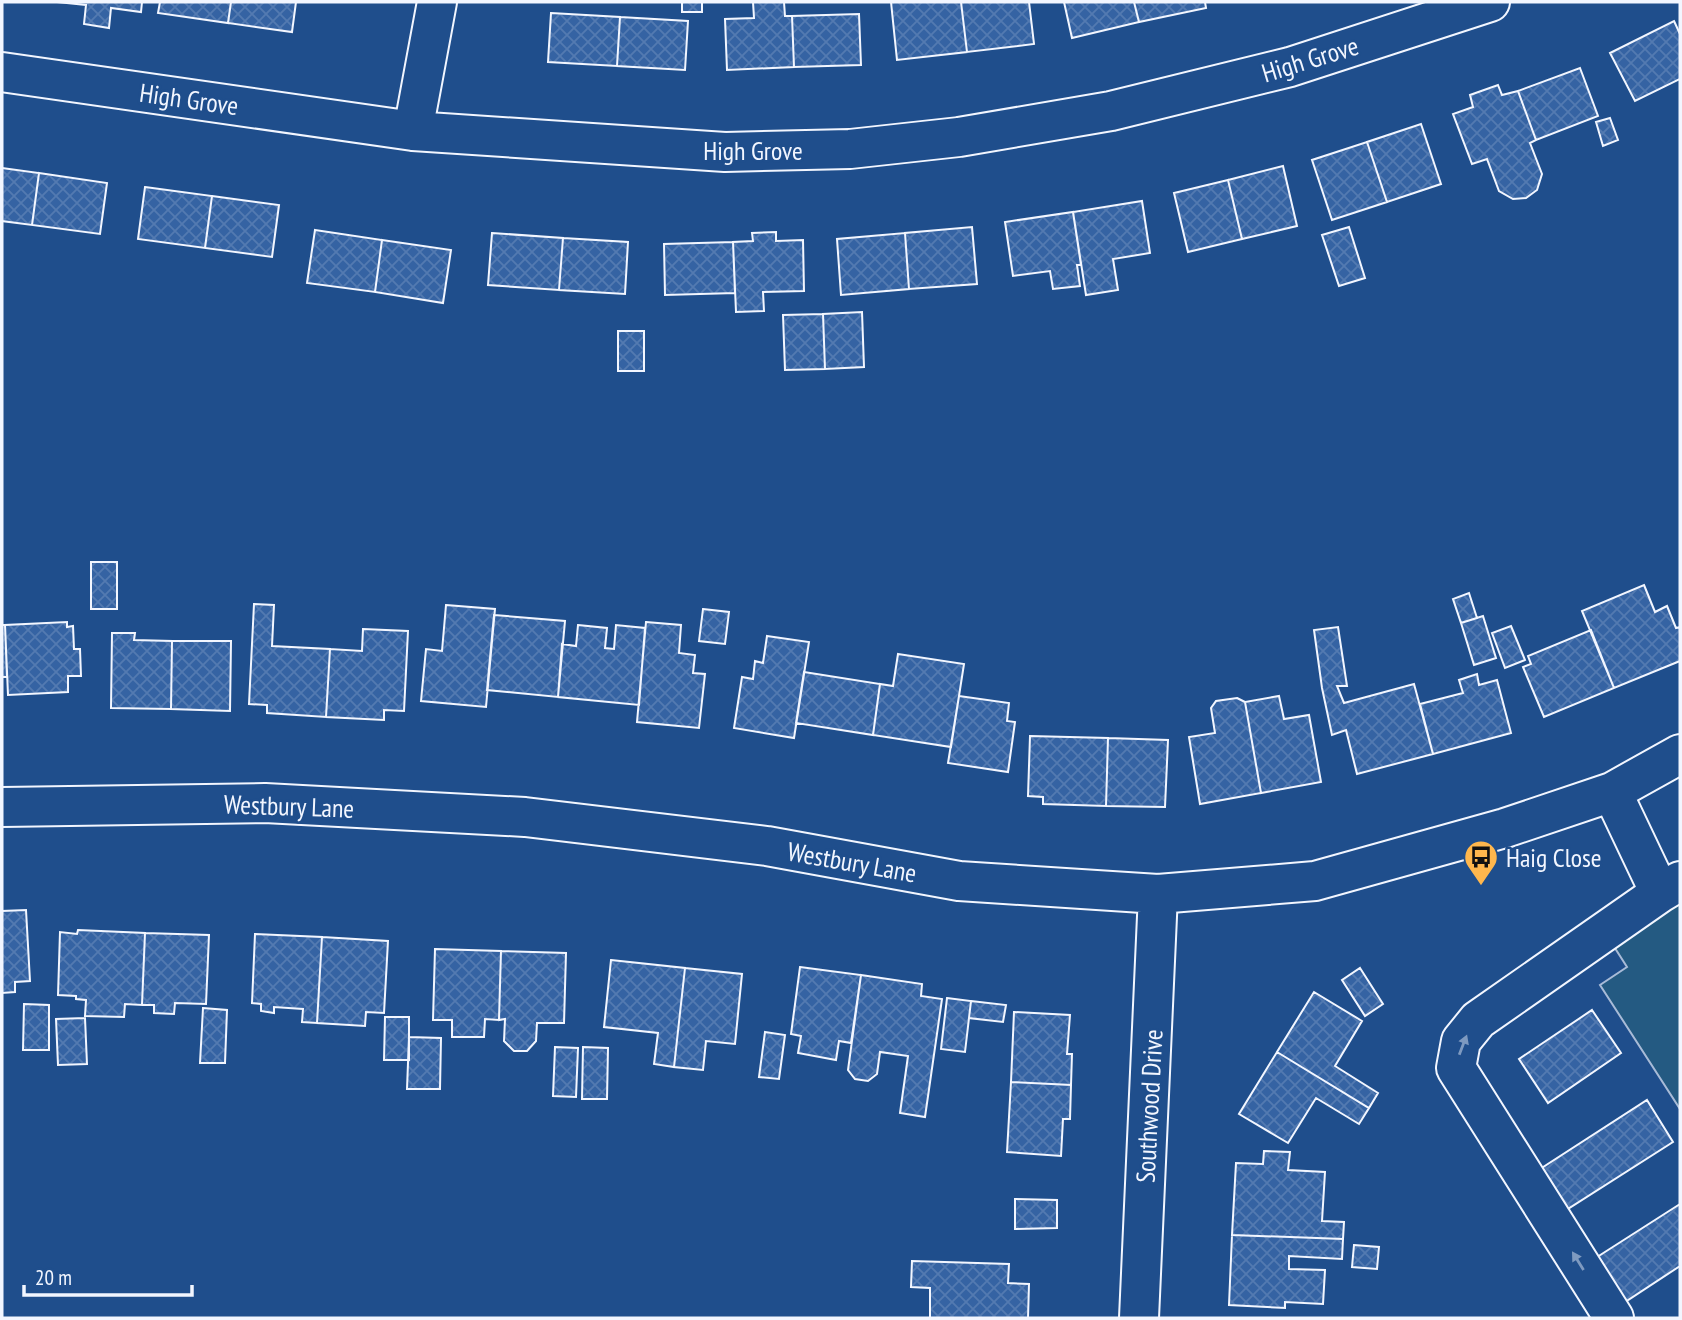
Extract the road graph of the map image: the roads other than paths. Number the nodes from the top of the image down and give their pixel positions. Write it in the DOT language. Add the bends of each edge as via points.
graph roads {
  1 [pos="437,2"];
  2 [pos="1490,2"];
  3 [pos="2,72"];
  4 [pos="413,131"];
  5 [pos="1680,754"];
  6 [pos="1612,792"];
  7 [pos="2,807"];
  8 [pos="1670,887"];
  9 [pos="1158,894"];
  10 [pos="1139,1318"];
  11 [pos="1615,1318"];
  1 -- 4 [label="street"];
  2 -- 4 [label="street, High Grove" via="1290,67 1111,111 959,137 850,149 725,152"];
  3 -- 4 [label="street, High Grove"];
  5 -- 6 [label="street, Westbury Lane"];
  6 -- 8 [label="street"];
  6 -- 9 [label="street, Westbury Lane" via="1505,828 1315,881"];
  7 -- 9 [label="street, Westbury Lane" via="265,803 525,817 766,846 959,881"];
  11 -- 8 [label="street, one-way" via="1456,1068 1461,1041 1478,1020"];
  9 -- 10 [label="street, Southwood Drive"];
}
